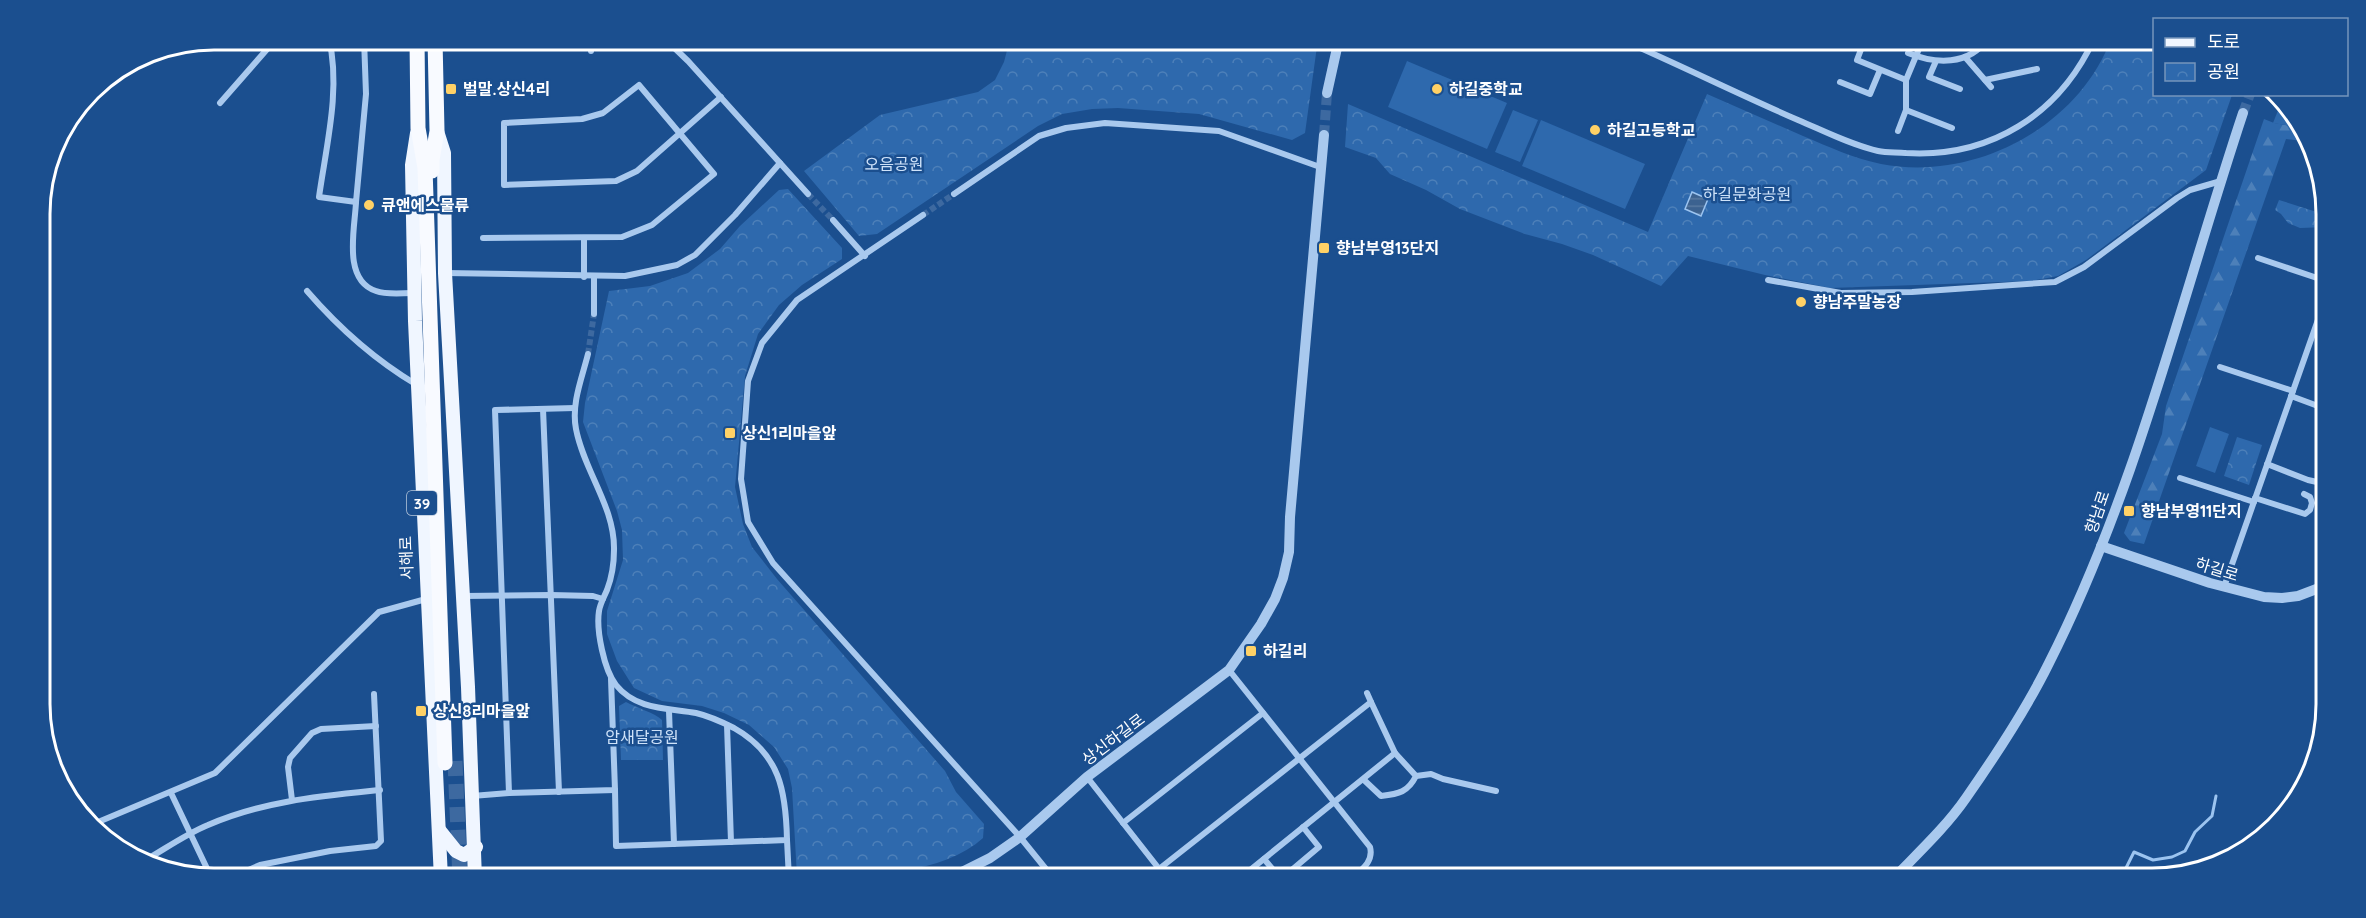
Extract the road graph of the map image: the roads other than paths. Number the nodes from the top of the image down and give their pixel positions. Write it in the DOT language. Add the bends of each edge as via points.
graph roads {
  1 [pos="267,49"];
  2 [pos="331,49"];
  3 [pos="364,49"];
  4 [pos="417,49"];
  5 [pos="435,49"];
  6 [pos="675,49"];
  7 [pos="1337,49"];
  8 [pos="1648,49"];
  9 [pos="1861,49"];
  10 [pos="1919,49"];
  11 [pos="1976,49"];
  12 [pos="2090,49"];
  13 [pos="1908,53"];
  14 [pos="1916,56"];
  15 [pos="1965,57"];
  16 [pos="1936,61"];
  17 [pos="2037,69"];
  18 [pos="1880,70"];
  19 [pos="1906,80"];
  20 [pos="1985,80"];
  21 [pos="1840,82"];
  22 [pos="1991,87"];
  23 [pos="1960,89"];
  24 [pos="1327,93"];
  25 [pos="721,97"];
  26 [pos="220,103"];
  27 [pos="1906,110"];
  28 [pos="2243,113"];
  29 [pos="418,128"];
  30 [pos="1952,128"];
  31 [pos="437,131"];
  32 [pos="1899,131"];
  33 [pos="680,133"];
  34 [pos="1324,135"];
  35 [pos="780,163"];
  36 [pos="1320,167"];
  37 [pos="2221,181"];
  38 [pos="808,194"];
  39 [pos="954,194"];
  40 [pos="356,202"];
  41 [pos="923,215"];
  42 [pos="833,220"];
  43 [pos="483,238"];
  44 [pos="584,238"];
  45 [pos="865,256"];
  46 [pos="2258,258"];
  47 [pos="445,273"];
  48 [pos="584,277"];
  49 [pos="594,277"];
  50 [pos="2316,278"];
  51 [pos="1768,280"];
  52 [pos="307,291"];
  53 [pos="414,293"];
  54 [pos="594,314"];
  55 [pos="2316,329"];
  56 [pos="588,354"];
  57 [pos="2220,367"];
  58 [pos="417,385"];
  59 [pos="2292,394"];
  60 [pos="2316,405"];
  61 [pos="575,408"];
  62 [pos="543,409"];
  63 [pos="2267,464"];
  64 [pos="2180,477"];
  65 [pos="2316,482"];
  66 [pos="2304,494"];
  67 [pos="2254,500"];
  68 [pos="2101,546"];
  69 [pos="2224,587"];
  70 [pos="2316,589"];
  71 [pos="502,595"];
  72 [pos="551,595"];
  73 [pos="462,596"];
  74 [pos="426,599"];
  75 [pos="603,599"];
  76 [pos="1229,670"];
  77 [pos="611,675"];
  78 [pos="1367,693"];
  79 [pos="374,694"];
  80 [pos="1371,702"];
  81 [pos="669,711"];
  82 [pos="1263,713"];
  83 [pos="727,725"];
  84 [pos="376,726"];
  85 [pos="1395,753"];
  86 [pos="1299,758"];
  87 [pos="1416,776"];
  88 [pos="1087,777"];
  89 [pos="1364,780"];
  90 [pos="380,790"];
  91 [pos="615,790"];
  92 [pos="1496,791"];
  93 [pos="560,792"];
  94 [pos="171,793"];
  95 [pos="509,793"];
  96 [pos="472,796"];
  97 [pos="292,800"];
  98 [pos="1334,802"];
  99 [pos="99,822"];
  100 [pos="1123,823"];
  101 [pos="1303,827"];
  102 [pos="440,831"];
  103 [pos="190,834"];
  104 [pos="1020,837"];
  105 [pos="787,840"];
  106 [pos="731,842"];
  107 [pos="674,844"];
  108 [pos="476,847"];
  109 [pos="152,856"];
  110 [pos="1264,859"];
  111 [pos="206,868"];
  112 [pos="253,868"];
  113 [pos="441,868"];
  114 [pos="475,868"];
  115 [pos="788,868"];
  116 [pos="970,868"];
  117 [pos="1045,868"];
  118 [pos="1158,868"];
  119 [pos="1160,868"];
  120 [pos="1253,868"];
  121 [pos="1272,868"];
  122 [pos="1293,868"];
  123 [pos="1363,868"];
  124 [pos="1903,868"];
  1 -- 26 [label="street"];
  2 -- 40 [label="street" via="331,108 319,197"];
  3 -- 40 [label="street" via="366,94"];
  4 -- 29 [label="highway, 서해로 / 39"];
  5 -- 31 [label="highway, 서해로 / 39"];
  6 -- 25 [label="street"];
  7 -- 24 [label="street"];
  8 -- 12 [label="street" via="1838,137 1878,151 1930,154 1966,149 2029,121 2068,84"];
  9 -- 18 [label="street" via="1857,60"];
  10 -- 14 [label="street"];
  11 -- 15 [label="street"];
  13 -- 14 [label="street"];
  14 -- 16 [label="street"];
  14 -- 19 [label="street"];
  15 -- 16 [label="street"];
  15 -- 20 [label="street"];
  16 -- 23 [label="street" via="1929,76"];
  17 -- 20 [label="street"];
  18 -- 19 [label="street"];
  18 -- 21 [label="street" via="1868,97"];
  19 -- 27 [label="street"];
  20 -- 22 [label="street"];
  25 -- 33 [label="street"];
  25 -- 35 [label="street"];
  27 -- 30 [label="street"];
  27 -- 32 [label="street"];
  28 -- 37 [label="street, 향남로"];
  29 -- 31 [label="highway, 서해로 / 39" via="425,168 450,762 432,160"];
  29 -- 53 [label="main road, 서해로 / 39" via="412,165"];
  31 -- 47 [label="main road, 서해로 / 39" via="444,153"];
  33 -- 33 [label="street" via="637,171 616,181 504,185 504,123 582,119 603,113 639,85"];
  33 -- 44 [label="street" via="714,174 652,225 622,237"];
  34 -- 36 [label="street, 상신하길로"];
  35 -- 38 [label="street"];
  35 -- 49 [label="street" via="694,255 677,265 626,276"];
  36 -- 39 [label="street" via="1219,131 1105,123 1039,136"];
  36 -- 76 [label="street, 상신하길로" via="1288,552 1275,599"];
  37 -- 51 [label="street" via="2190,190 2084,267 2055,282 1841,293"];
  37 -- 68 [label="street, 향남로" via="2151,405"];
  40 -- 53 [label="street" via="356,275 373,291"];
  41 -- 45 [label="street"];
  42 -- 45 [label="street"];
  43 -- 44 [label="street"];
  44 -- 48 [label="street"];
  45 -- 104 [label="street" via="796,300 762,343 748,381 741,479 748,522 773,563"];
  46 -- 50 [label="street"];
  47 -- 48 [label="street"];
  47 -- 73 [label="main road, 서해로 / 39"];
  48 -- 49 [label="street"];
  49 -- 54 [label="street"];
  52 -- 58 [label="street" via="385,366"];
  53 -- 58 [label="main road, 서해로 / 39"];
  55 -- 59 [label="street"];
  56 -- 61 [label="street"];
  57 -- 59 [label="street"];
  58 -- 74 [label="main road, 서해로 / 39"];
  59 -- 60 [label="street"];
  59 -- 63 [label="street"];
  61 -- 62 [label="street"];
  61 -- 75 [label="street" via="576,429 614,539 613,570"];
  62 -- 71 [label="street" via="495,410"];
  62 -- 72 [label="street"];
  63 -- 65 [label="street"];
  63 -- 67 [label="street"];
  64 -- 67 [label="street"];
  66 -- 67 [label="street" via="2312,503 2305,514"];
  67 -- 69 [label="street"];
  68 -- 69 [label="street, 하길로"];
  68 -- 124 [label="street, 향남로" via="2049,663 2020,714 1965,800"];
  69 -- 70 [label="street, 하길로" via="2282,598"];
  71 -- 72 [label="street"];
  71 -- 73 [label="street"];
  71 -- 95 [label="street"];
  72 -- 75 [label="street"];
  72 -- 93 [label="street"];
  73 -- 96 [label="main road, 서해로 / 39"];
  74 -- 94 [label="street" via="379,612 215,773"];
  74 -- 102 [label="main road, 서해로 / 39"];
  75 -- 77 [label="street" via="598,624"];
  76 -- 82 [label="street"];
  76 -- 88 [label="street, 상신하길로"];
  77 -- 81 [label="street" via="616,685 640,702"];
  77 -- 91 [label="street"];
  78 -- 80 [label="street"];
  79 -- 84 [label="street"];
  80 -- 85 [label="street"];
  80 -- 86 [label="street"];
  81 -- 83 [label="street" via="697,714"];
  81 -- 107 [label="street"];
  82 -- 86 [label="street"];
  82 -- 100 [label="street"];
  83 -- 105 [label="street" via="754,741 774,766 784,796"];
  83 -- 106 [label="street"];
  84 -- 90 [label="street"];
  84 -- 97 [label="street" via="312,733 290,758"];
  85 -- 87 [label="street"];
  85 -- 89 [label="street"];
  86 -- 98 [label="street"];
  86 -- 119 [label="street"];
  87 -- 89 [label="street" via="1410,787 1399,794 1382,796"];
  87 -- 92 [label="street" via="1431,774"];
  88 -- 100 [label="street"];
  88 -- 104 [label="street, 상신하길로"];
  89 -- 98 [label="street"];
  90 -- 97 [label="street"];
  90 -- 112 [label="street" via="381,841 376,846 330,851"];
  91 -- 93 [label="street"];
  91 -- 107 [label="street" via="616,846"];
  93 -- 95 [label="street"];
  94 -- 99 [label="street"];
  94 -- 103 [label="street"];
  95 -- 96 [label="street"];
  96 -- 108 [label="main road, 서해로 / 39"];
  97 -- 103 [label="street" via="246,811"];
  98 -- 101 [label="street"];
  98 -- 123 [label="street" via="1370,847"];
  100 -- 118 [label="street"];
  101 -- 110 [label="street"];
  101 -- 122 [label="street" via="1319,847"];
  102 -- 108 [label="main road" via="464,855"];
  102 -- 113 [label="main road, 서해로 / 39"];
  103 -- 109 [label="street"];
  103 -- 111 [label="street"];
  104 -- 116 [label="street, 상신하길로"];
  104 -- 117 [label="street"];
  105 -- 106 [label="street"];
  105 -- 115 [label="street"];
  106 -- 107 [label="street"];
  108 -- 114 [label="main road, 서해로 / 39"];
  110 -- 120 [label="street"];
  110 -- 121 [label="street"];
}
